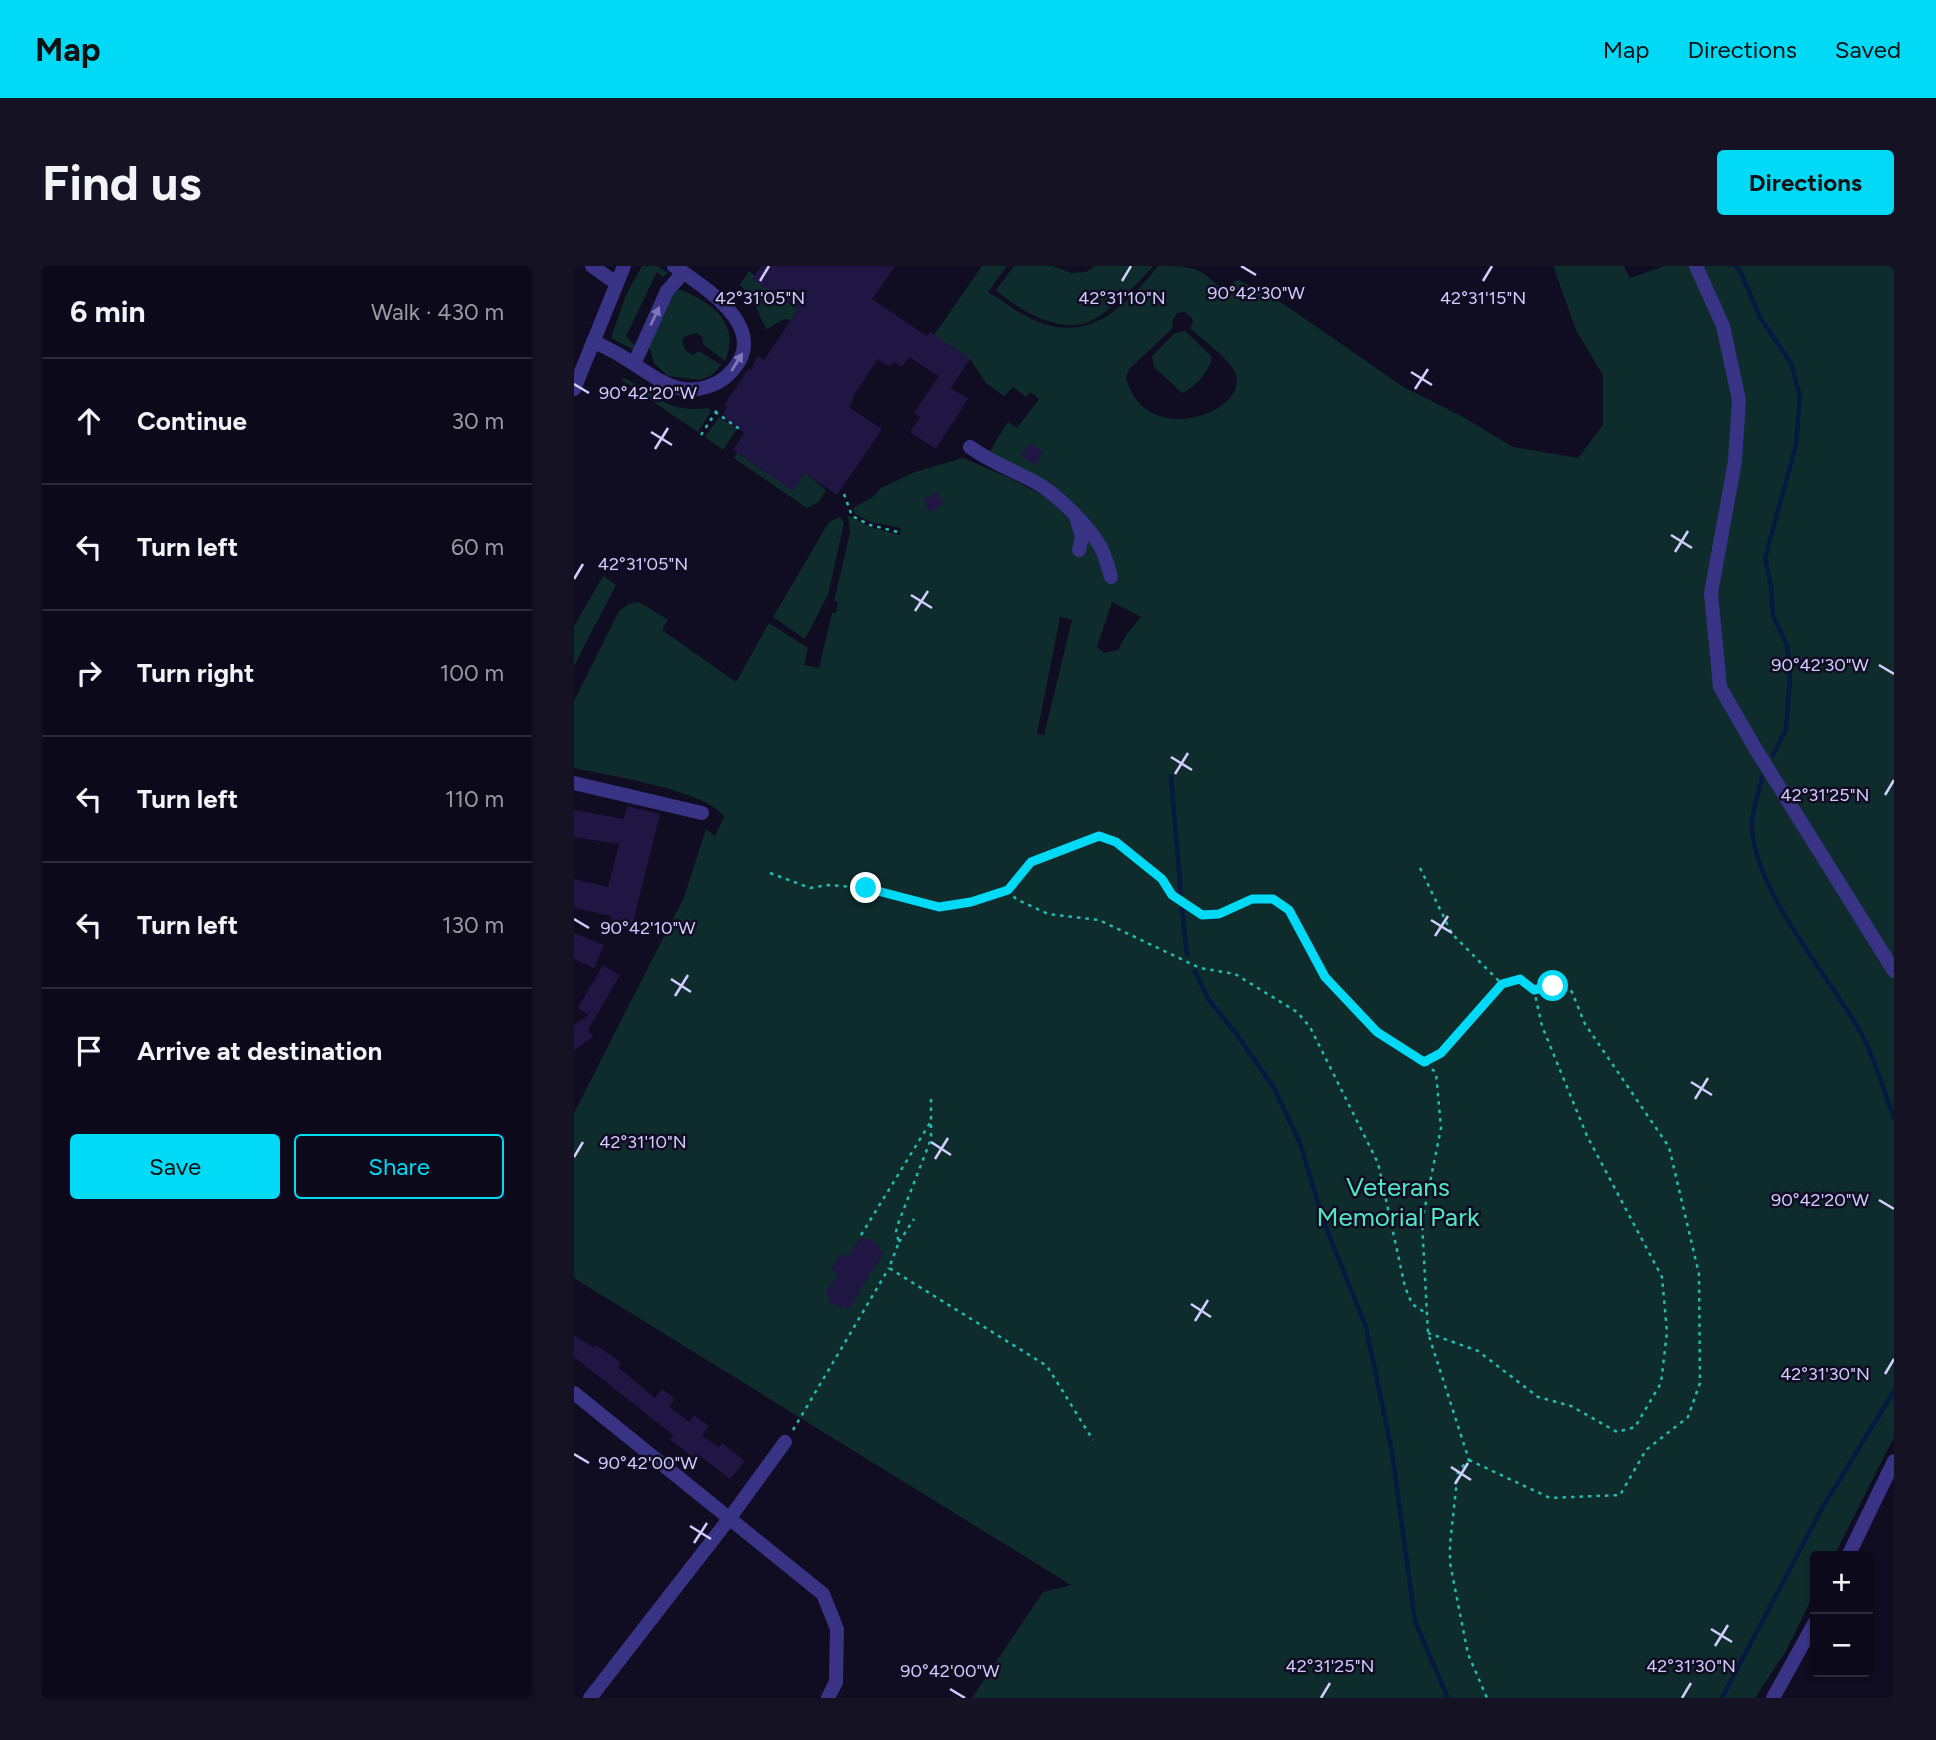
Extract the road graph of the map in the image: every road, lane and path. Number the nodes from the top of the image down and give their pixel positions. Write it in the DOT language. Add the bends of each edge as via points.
graph roads {
  1 [pos="592,266"];
  2 [pos="625,266"];
  3 [pos="1696,266"];
  4 [pos="677,268"];
  5 [pos="616,283"];
  6 [pos="593,341"];
  7 [pos="634,364"];
  8 [pos="574,389"];
  9 [pos="719,407"];
  10 [pos="715,412"];
  11 [pos="741,430"];
  12 [pos="702,435"];
  13 [pos="970,447"];
  14 [pos="844,494"];
  15 [pos="1076,518"];
  16 [pos="898,532"];
  17 [pos="1079,550"];
  18 [pos="1111,577"];
  19 [pos="574,783"];
  20 [pos="702,813"];
  21 [pos="1420,868"];
  22 [pos="770,873"];
  23 [pos="1008,890"];
  24 [pos="1894,971"];
  25 [pos="1502,984"];
  26 [pos="1534,990"];
  27 [pos="1424,1062"];
  28 [pos="931,1099"];
  29 [pos="932,1120"];
  30 [pos="914,1219"];
  31 [pos="861,1235"];
  32 [pos="899,1242"];
  33 [pos="889,1268"];
  34 [pos="1427,1314"];
  35 [pos="1428,1333"];
  36 [pos="574,1393"];
  37 [pos="1093,1440"];
  38 [pos="785,1442"];
  39 [pos="1469,1460"];
  40 [pos="1894,1461"];
  41 [pos="729,1519"];
  42 [pos="1849,1551"];
  43 [pos="1810,1631"];
  44 [pos="590,1698"];
  45 [pos="828,1698"];
  46 [pos="1487,1698"];
  47 [pos="1773,1698"];
  1 -- 5 [label="street"];
  2 -- 5 [label="street"];
  3 -- 24 [label="street" via="1723,326 1739,400 1735,461 1711,593 1720,687"];
  7 -- 4 [label="street, one-way"];
  7 -- 4 [label="street, one-way" via="681,389 700,388 720,382 743,356 737,318"];
  5 -- 6 [label="street"];
  6 -- 7 [label="street"];
  6 -- 8 [label="street"];
  9 -- 10 [label="path"];
  10 -- 11 [label="path"];
  10 -- 12 [label="path"];
  13 -- 15 [label="street" via="991,463 1034,481 1060,499"];
  14 -- 16 [label="path" via="852,516"];
  15 -- 17 [label="street" via="1082,537"];
  15 -- 18 [label="street" via="1101,548"];
  19 -- 20 [label="street"];
  21 -- 25 [label="path" via="1452,934"];
  22 -- 23 [label="path" via="810,888 866,888 939,907"];
  23 -- 27 [label="path" via="1031,862 1099,836 1116,842 1162,879 1172,895 1202,915 1219,914 1252,899 1273,899 1289,910 1325,977 1377,1032"];
  23 -- 34 [label="path" via="1016,899 1048,914 1099,920 1200,968 1235,974 1297,1012 1310,1027 1378,1163 1405,1287 1412,1304"];
  25 -- 26 [label="path" via="1520,979"];
  25 -- 27 [label="path" via="1441,1053"];
  26 -- 35 [label="path" via="1542,1026 1587,1136 1662,1277 1667,1332 1661,1384 1635,1427 1617,1432 1572,1406 1538,1397 1478,1351"];
  26 -- 39 [label="path" via="1553,986 1571,990 1585,1024 1670,1147 1699,1274 1700,1383 1688,1417 1646,1450 1620,1494 1550,1498"];
  27 -- 34 [label="path" via="1436,1073 1441,1128 1422,1222"];
  28 -- 29 [label="path"];
  29 -- 31 [label="path"];
  29 -- 32 [label="path" via="932,1139 897,1228"];
  30 -- 32 [label="path"];
  32 -- 33 [label="path"];
  33 -- 37 [label="path" via="1047,1366"];
  33 -- 38 [label="path"];
  34 -- 35 [label="path"];
  35 -- 39 [label="path"];
  36 -- 41 [label="street"];
  38 -- 41 [label="street"];
  39 -- 46 [label="path" via="1458,1471 1450,1563 1468,1654"];
  40 -- 42 [label="street"];
  41 -- 44 [label="street"];
  41 -- 45 [label="street" via="823,1594 837,1629 836,1682"];
  43 -- 47 [label="street"];
}
